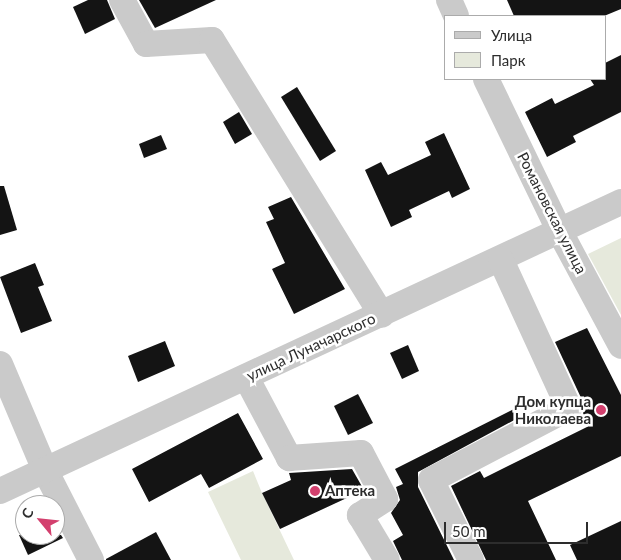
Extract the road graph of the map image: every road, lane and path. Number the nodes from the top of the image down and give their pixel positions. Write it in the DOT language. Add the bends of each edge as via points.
graph roads {
  1 [pos="122,0"];
  2 [pos="449,0"];
  3 [pos="456,15"];
  4 [pos="486,80"];
  5 [pos="621,202"];
  6 [pos="560,232"];
  7 [pos="501,260"];
  8 [pos="382,314"];
  9 [pos="621,346"];
  10 [pos="0,364"];
  11 [pos="246,377"];
  12 [pos="45,470"];
  13 [pos="0,492"];
  14 [pos="91,560"];
  15 [pos="387,560"];
  16 [pos="471,560"];
  1 -- 8 [label="street" via="146,44 212,40"];
  2 -- 3 [label="street"];
  4 -- 6 [label="street, Романовская улица"];
  5 -- 6 [label="street, улица Луначарского"];
  6 -- 7 [label="street, улица Луначарского"];
  6 -- 9 [label="street, Романовская улица"];
  7 -- 8 [label="street, улица Луначарского"];
  7 -- 16 [label="street" via="569,408 431,480"];
  8 -- 11 [label="street, улица Луначарского"];
  10 -- 12 [label="street"];
  11 -- 12 [label="street, улица Луначарского"];
  11 -- 15 [label="street" via="289,458 361,454 385,499 360,515"];
  12 -- 13 [label="street, улица Луначарского"];
  12 -- 14 [label="street"];
}
